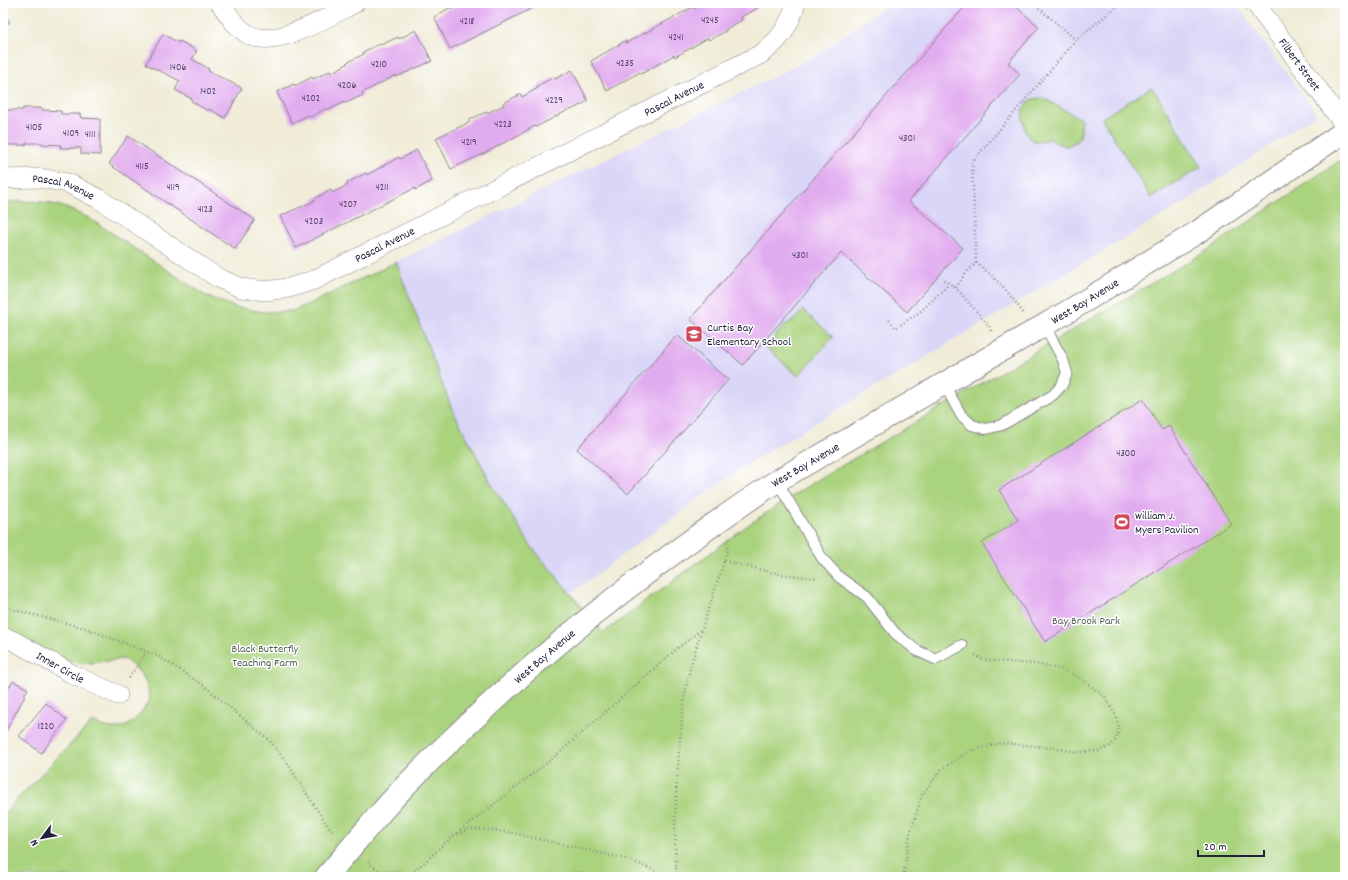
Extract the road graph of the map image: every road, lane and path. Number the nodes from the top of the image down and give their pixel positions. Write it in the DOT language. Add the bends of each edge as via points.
graph roads {
  1 [pos="220,3"];
  2 [pos="355,3"];
  3 [pos="796,3"];
  4 [pos="1033,3"];
  5 [pos="1121,3"];
  6 [pos="1255,3"];
  7 [pos="1076,40"];
  8 [pos="1345,126"];
  9 [pos="1345,131"];
  10 [pos="3,179"];
  11 [pos="976,263"];
  12 [pos="944,280"];
  13 [pos="949,284"];
  14 [pos="956,288"];
  15 [pos="889,320"];
  16 [pos="1040,328"];
  17 [pos="1002,351"];
  18 [pos="944,384"];
  19 [pos="777,482"];
  20 [pos="717,522"];
  21 [pos="724,561"];
  22 [pos="833,570"];
  23 [pos="3,607"];
  24 [pos="702,628"];
  25 [pos="3,637"];
  26 [pos="962,645"];
  27 [pos="146,652"];
  28 [pos="118,696"];
  29 [pos="453,836"];
  30 [pos="351,848"];
  31 [pos="326,877"];
  32 [pos="662,877"];
  33 [pos="678,877"];
  34 [pos="902,877"];
  1 -- 2 [label="street" via="236,26 247,35 260,39 291,34"];
  3 -- 10 [label="street, Pascal Avenue" via="786,29 774,45 761,54 314,280 289,288 265,291 241,288 218,278 99,199 68,183 40,178"];
  4 -- 7 [label="path"];
  5 -- 7 [label="path"];
  6 -- 8 [label="street, Filbert Street"];
  7 -- 11 [label="path" via="972,162"];
  9 -- 16 [label="street, West Bay Avenue" via="1196,233"];
  11 -- 14 [label="path"];
  11 -- 16 [label="path" via="998,281 1020,309"];
  12 -- 13 [label="path"];
  13 -- 14 [label="path"];
  13 -- 15 [label="path" via="921,311 896,328"];
  14 -- 17 [label="path" via="989,326"];
  16 -- 17 [label="street, West Bay Avenue"];
  16 -- 18 [label="lane" via="1064,360 1067,373 1062,385 1053,395 1002,425 986,429 972,425 962,415"];
  17 -- 18 [label="street, West Bay Avenue"];
  18 -- 19 [label="street, West Bay Avenue"];
  19 -- 20 [label="street, West Bay Avenue"];
  19 -- 22 [label="lane" via="822,558"];
  20 -- 21 [label="path" via="728,548"];
  20 -- 30 [label="street, West Bay Avenue" via="651,569 560,642 487,706 409,782"];
  21 -- 22 [label="path" via="780,574 814,578"];
  21 -- 24 [label="path"];
  22 -- 26 [label="lane" via="867,597 895,633 916,650 935,659"];
  23 -- 27 [label="path" via="85,628"];
  24 -- 29 [label="path" via="674,650 558,755"];
  24 -- 33 [label="path" via="687,683 681,730 676,823"];
  25 -- 28 [label="street, Inner Circle"];
  26 -- 34 [label="path" via="983,660 1035,664 1064,670 1083,680 1105,697 1116,716 1119,728 1116,740 1109,747 1098,751 1078,752 1001,743 970,751 942,769 922,795 910,834"];
  27 -- 28 [label="path"];
  27 -- 30 [label="path" via="158,656 203,685 268,739 327,825"];
  29 -- 30 [label="path" via="410,873 394,876 382,874"];
  29 -- 32 [label="path" via="469,829 513,833 630,860"];
  30 -- 31 [label="street, West Bay Avenue"];
}
